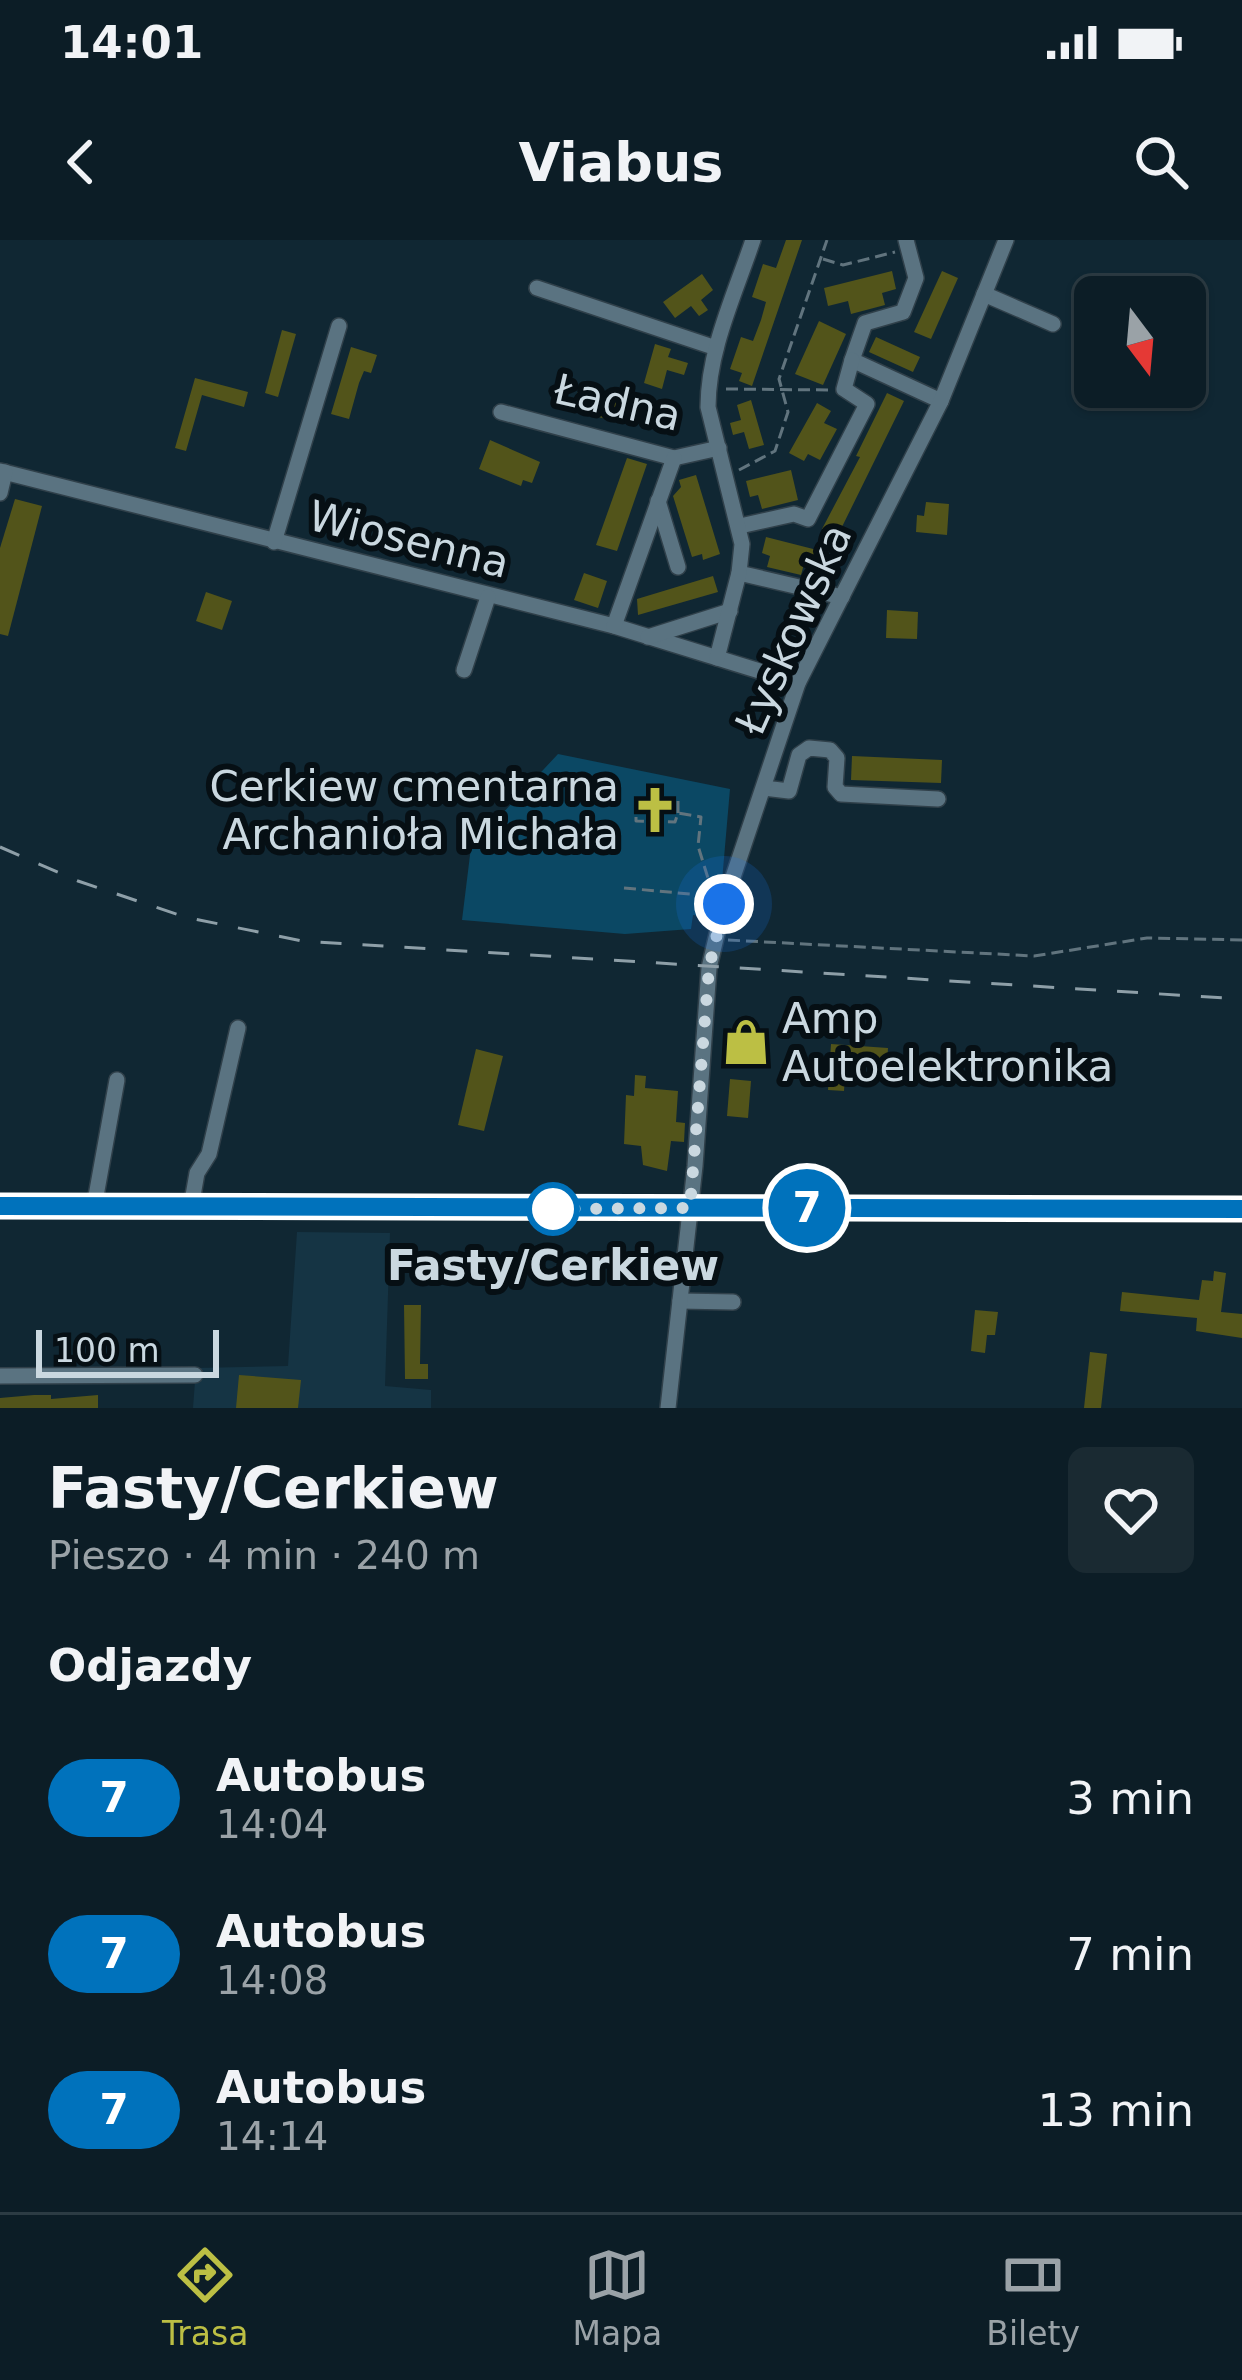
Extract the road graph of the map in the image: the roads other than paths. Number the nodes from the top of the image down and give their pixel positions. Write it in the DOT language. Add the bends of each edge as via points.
graph roads {
  1 [pos="753,240"];
  2 [pos="1006,240"];
  3 [pos="907,244"];
  4 [pos="537,288"];
  5 [pos="984,294"];
  6 [pos="1053,324"];
  7 [pos="339,326"];
  8 [pos="716,347"];
  9 [pos="852,359"];
  10 [pos="941,400"];
  11 [pos="501,412"];
  12 [pos="718,448"];
  13 [pos="674,458"];
  14 [pos="3,471"];
  15 [pos="0,493"];
  16 [pos="658,500"];
  17 [pos="740,526"];
  18 [pos="274,542"];
  19 [pos="678,567"];
  20 [pos="739,573"];
  21 [pos="488,597"];
  22 [pos="842,597"];
  23 [pos="730,611"];
  24 [pos="614,626"];
  25 [pos="649,637"];
  26 [pos="717,658"];
  27 [pos="464,670"];
  28 [pos="798,683"];
  29 [pos="764,788"];
  30 [pos="938,799"];
  31 [pos="238,1028"];
  32 [pos="117,1080"];
  33 [pos="0,1206"];
  34 [pos="94,1207"];
  35 [pos="191,1207"];
  36 [pos="690,1208"];
  37 [pos="1242,1209"];
  38 [pos="680,1300"];
  39 [pos="733,1302"];
  40 [pos="0,1376"];
  41 [pos="195,1376"];
  42 [pos="668,1408"];
  1 -- 8 [label="street"];
  2 -- 5 [label="street, Łyskowska"];
  3 -- 9 [label="street" via="916,278 903,312 865,323"];
  4 -- 8 [label="street"];
  5 -- 6 [label="street"];
  5 -- 10 [label="street, Łyskowska"];
  7 -- 18 [label="street"];
  8 -- 12 [label="street" via="708,388"];
  9 -- 10 [label="street"];
  9 -- 17 [label="street" via="844,389 867,404 808,519 794,514"];
  10 -- 22 [label="street, Łyskowska"];
  11 -- 13 [label="street, Ładna"];
  12 -- 13 [label="street, Ładna"];
  12 -- 17 [label="street"];
  13 -- 16 [label="street"];
  14 -- 15 [label="street"];
  14 -- 18 [label="street, Wiosenna"];
  16 -- 19 [label="street"];
  16 -- 24 [label="street"];
  17 -- 20 [label="street"];
  18 -- 21 [label="street, Wiosenna"];
  20 -- 22 [label="street"];
  20 -- 23 [label="street"];
  21 -- 24 [label="street, Wiosenna"];
  21 -- 27 [label="street"];
  22 -- 28 [label="street, Łyskowska"];
  23 -- 25 [label="street"];
  23 -- 26 [label="street"];
  24 -- 25 [label="street, Wiosenna"];
  25 -- 26 [label="street, Wiosenna"];
  26 -- 28 [label="street, Wiosenna"];
  28 -- 29 [label="street, Łyskowska"];
  29 -- 30 [label="street" via="789,791 808,748 837,758 841,794"];
  29 -- 36 [label="street, Łyskowska" via="709,968"];
  31 -- 35 [label="street"];
  32 -- 34 [label="street"];
  33 -- 34 [label="main road"];
  34 -- 35 [label="main road"];
  35 -- 36 [label="main road"];
  36 -- 37 [label="main road"];
  36 -- 38 [label="street, Łyskowska"];
  38 -- 39 [label="street"];
  38 -- 42 [label="street, Łyskowska"];
  40 -- 41 [label="street"];
}
